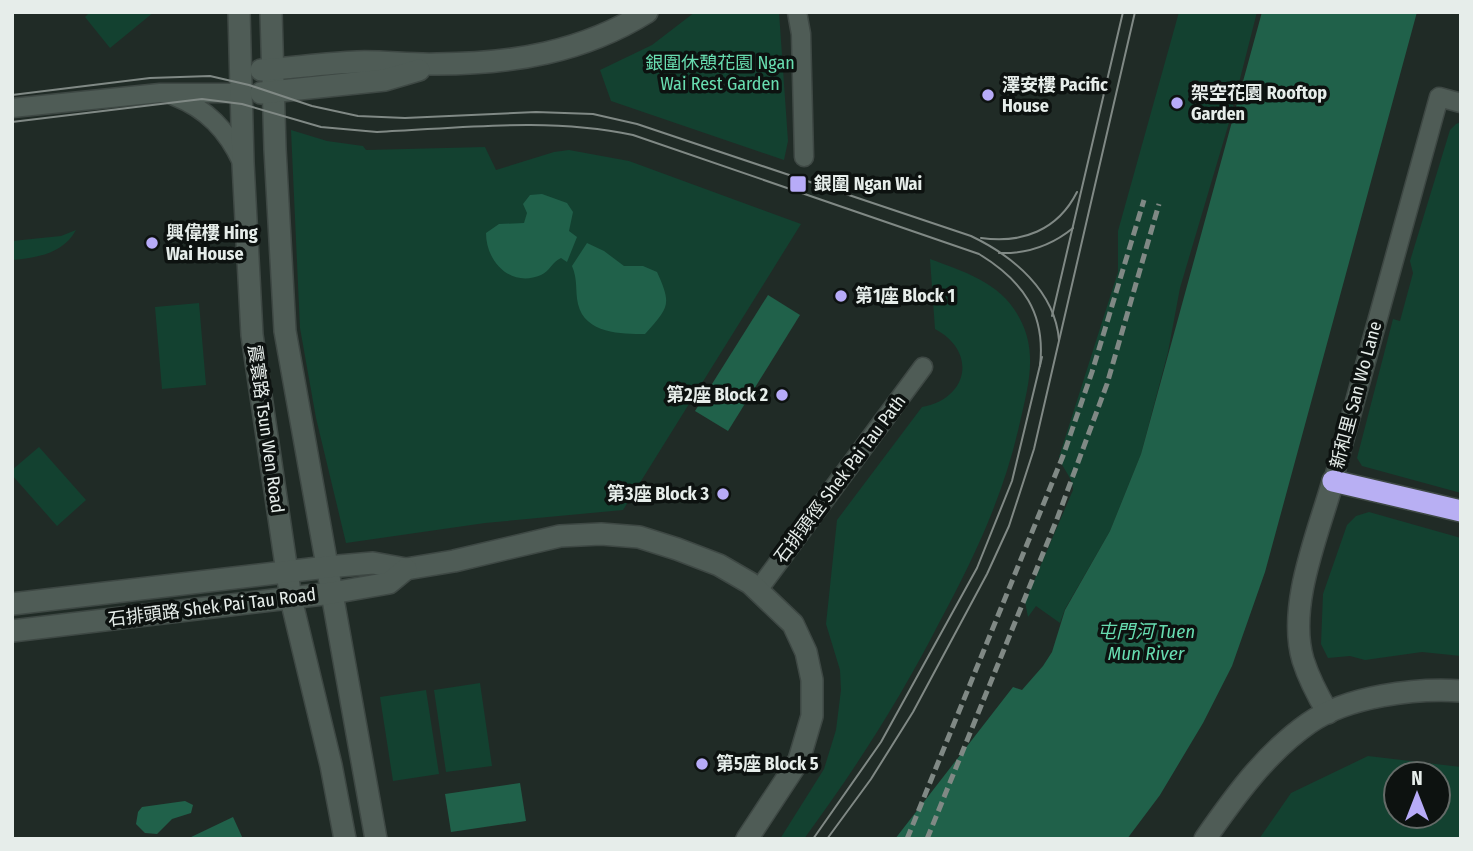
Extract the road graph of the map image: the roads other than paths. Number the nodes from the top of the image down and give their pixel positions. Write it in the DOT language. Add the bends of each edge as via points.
graph roads {
  1 [pos="239,12"];
  2 [pos="271,12"];
  3 [pos="647,12"];
  4 [pos="797,12"];
  5 [pos="438,64"];
  6 [pos="273,69"];
  7 [pos="241,71"];
  8 [pos="160,93"];
  9 [pos="242,93"];
  10 [pos="274,94"];
  11 [pos="1461,103"];
  12 [pos="12,108"];
  13 [pos="804,157"];
  14 [pos="243,163"];
  15 [pos="923,367"];
  16 [pos="1333,481"];
  17 [pos="1461,511"];
  18 [pos="327,567"];
  19 [pos="406,569"];
  20 [pos="287,572"];
  21 [pos="758,590"];
  22 [pos="332,593"];
  23 [pos="291,599"];
  24 [pos="12,604"];
  25 [pos="12,631"];
  26 [pos="1461,691"];
  27 [pos="1328,713"];
  28 [pos="345,839"];
  29 [pos="376,839"];
  30 [pos="747,839"];
  31 [pos="1205,839"];
  1 -- 7 [label="main road, 震寰路 Tsun Wen Road"];
  2 -- 6 [label="main road, 震寰路 Tsun Wen Road"];
  3 -- 5 [label="main road" via="603,36 548,54"];
  4 -- 13 [label="street"];
  5 -- 6 [label="main road" via="358,62"];
  5 -- 10 [label="main road" via="385,80"];
  6 -- 7 [label="main road"];
  6 -- 10 [label="main road, 震寰路 Tsun Wen Road"];
  7 -- 9 [label="main road, 震寰路 Tsun Wen Road"];
  8 -- 9 [label="street"];
  8 -- 12 [label="street"];
  8 -- 14 [label="street" via="184,100 216,122"];
  9 -- 10 [label="main road"];
  9 -- 14 [label="main road, 震寰路 Tsun Wen Road"];
  10 -- 18 [label="main road, 震寰路 Tsun Wen Road" via="285,331"];
  11 -- 16 [label="street, 新和里 San Wo Lane" via="1439,97"];
  14 -- 20 [label="main road, 震寰路 Tsun Wen Road" via="253,335"];
  15 -- 21 [label="street, 石排頭徑 Shek Pai Tau Path"];
  16 -- 17 [label="highway"];
  16 -- 27 [label="main road, 新和里 San Wo Lane" via="1299,612 1302,658"];
  18 -- 19 [label="main road, 石排頭路 Shek Pai Tau Road" via="373,563"];
  18 -- 20 [label="main road, 石排頭路 Shek Pai Tau Road"];
  18 -- 22 [label="main road, 震寰路 Tsun Wen Road"];
  19 -- 21 [label="main road, 石排頭路 Shek Pai Tau Road" via="560,536 601,534 639,537 677,549 719,565"];
  19 -- 22 [label="main road, 石排頭路 Shek Pai Tau Road" via="389,583"];
  20 -- 23 [label="main road, 震寰路 Tsun Wen Road"];
  20 -- 24 [label="main road, 石排頭路 Shek Pai Tau Road"];
  21 -- 30 [label="main road, 石排頭路 Shek Pai Tau Road" via="793,624 806,652 812,716 799,760"];
  22 -- 23 [label="main road, 石排頭路 Shek Pai Tau Road"];
  22 -- 29 [label="main road, 震寰路 Tsun Wen Road"];
  23 -- 25 [label="main road, 石排頭路 Shek Pai Tau Road"];
  23 -- 28 [label="main road, 震寰路 Tsun Wen Road"];
  26 -- 27 [label="main road" via="1405,692"];
  27 -- 31 [label="main road" via="1269,758"];
}
